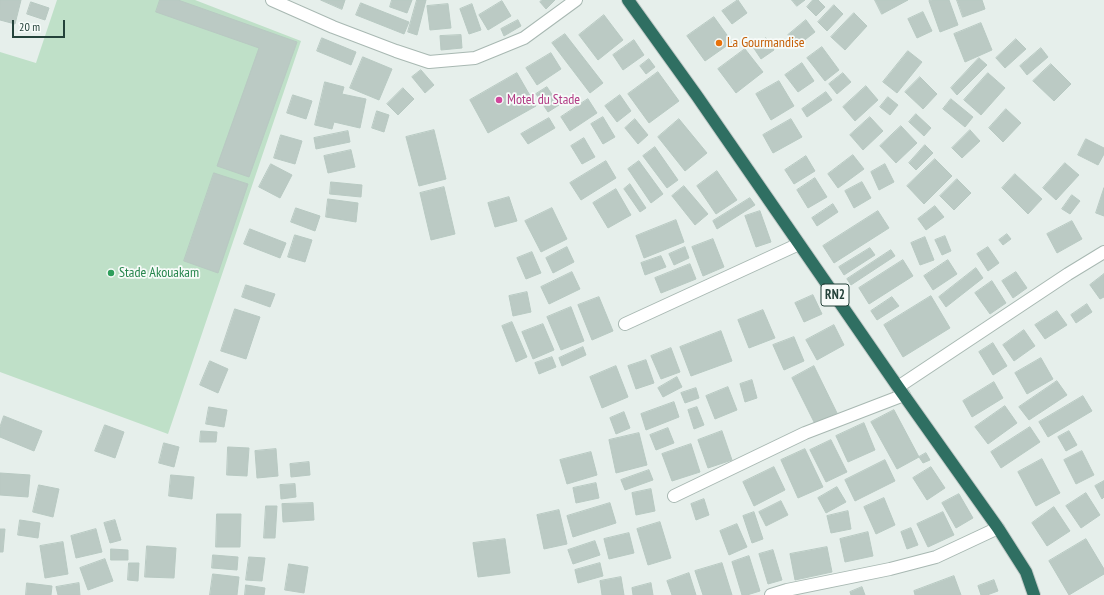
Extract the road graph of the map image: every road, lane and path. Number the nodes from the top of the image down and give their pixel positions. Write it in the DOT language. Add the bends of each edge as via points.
graph roads {
  1 [pos="272,0"];
  2 [pos="576,0"];
  3 [pos="628,0"];
  4 [pos="799,244"];
  5 [pos="1104,252"];
  6 [pos="625,324"];
  7 [pos="901,391"];
  8 [pos="674,496"];
  9 [pos="998,528"];
  10 [pos="771,595"];
  11 [pos="1034,595"];
  1 -- 2 [label="street" via="333,27 430,62 475,58 524,38"];
  3 -- 4 [label="highway, RN2"];
  4 -- 6 [label="street"];
  4 -- 7 [label="highway, RN2"];
  5 -- 7 [label="street" via="1068,274"];
  7 -- 8 [label="street" via="805,433"];
  7 -- 9 [label="highway, RN2"];
  9 -- 10 [label="street" via="936,557"];
  9 -- 11 [label="highway, RN2" via="1026,572"];
}
